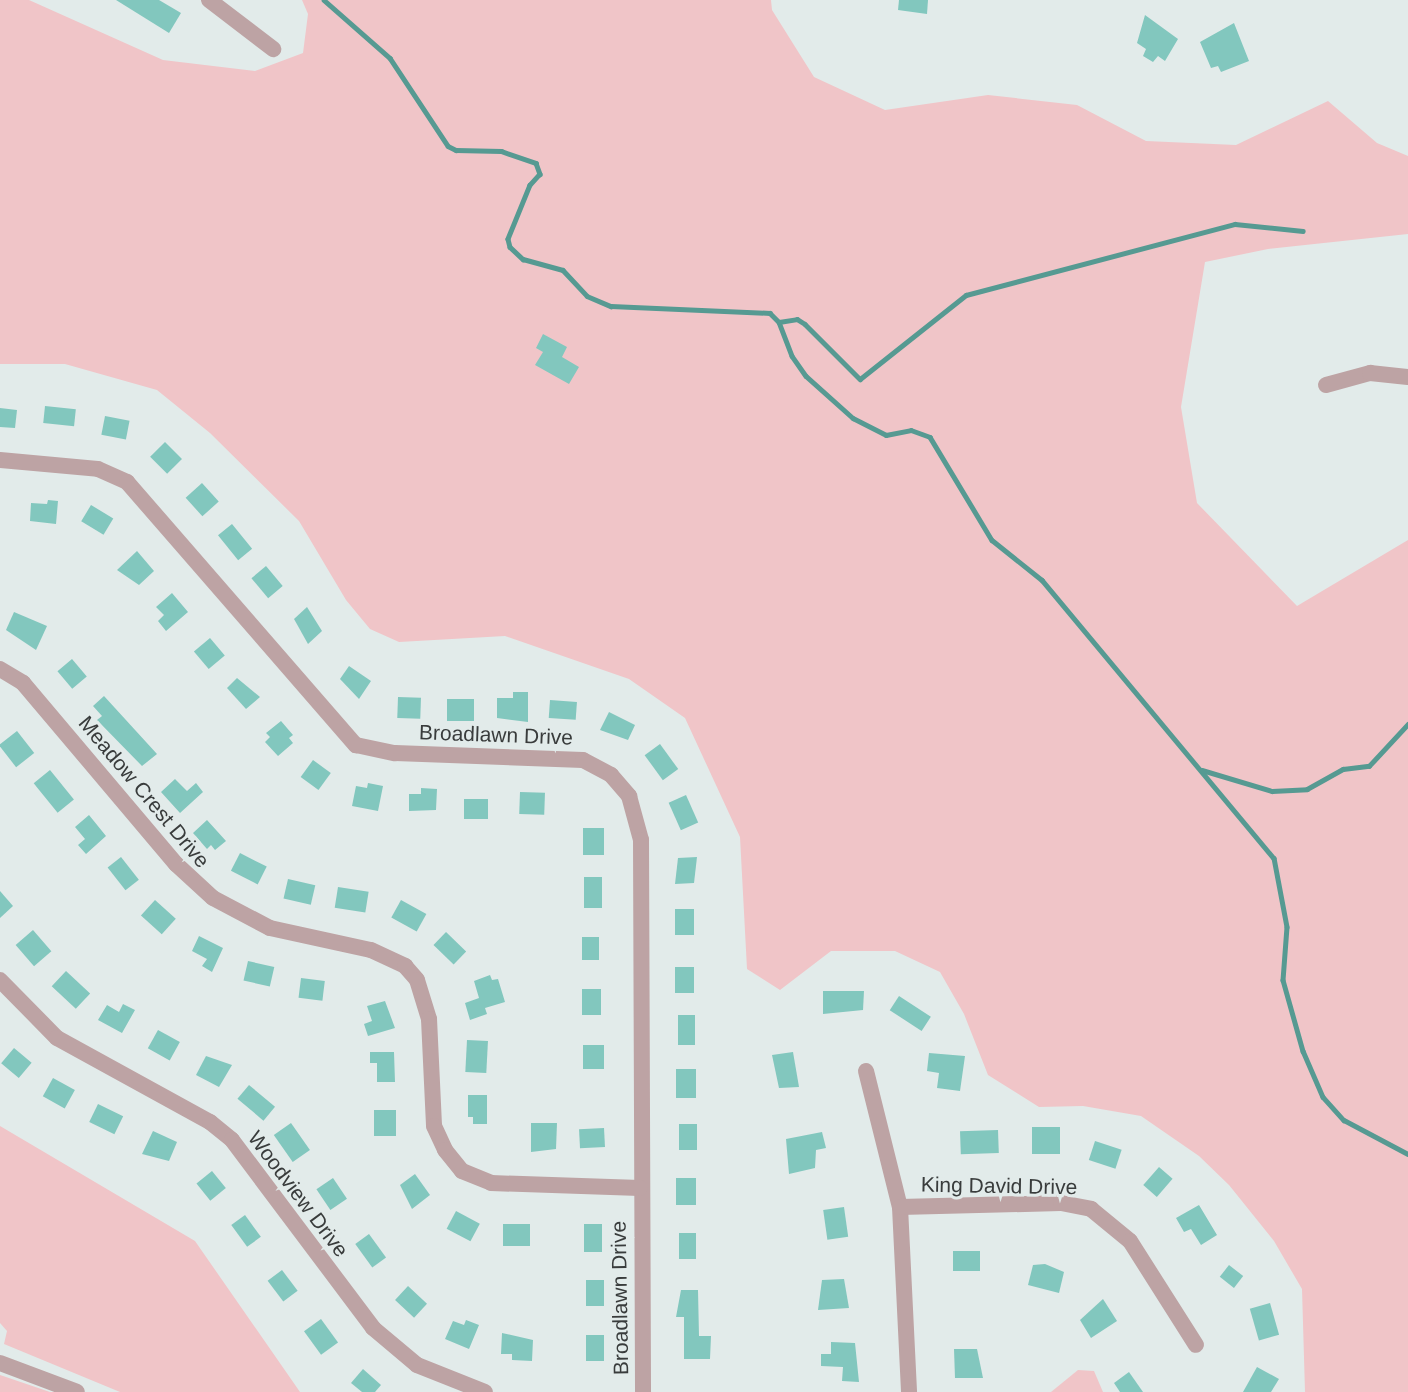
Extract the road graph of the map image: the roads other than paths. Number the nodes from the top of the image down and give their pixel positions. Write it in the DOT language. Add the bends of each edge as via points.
graph roads {
  1 [pos="209,0"];
  2 [pos="273,49"];
  3 [pos="1408,377"];
  4 [pos="1326,385"];
  5 [pos="0,460"];
  6 [pos="0,669"];
  7 [pos="0,980"];
  8 [pos="866,1071"];
  9 [pos="640,1188"];
  10 [pos="900,1206"];
  11 [pos="1196,1345"];
  12 [pos="0,1363"];
  13 [pos="76,1392"];
  14 [pos="485,1392"];
  15 [pos="643,1392"];
  16 [pos="909,1392"];
  1 -- 2 [label="street"];
  3 -- 4 [label="street" via="1370,373"];
  5 -- 9 [label="street, Broadlawn Drive" via="98,469 127,482 356,745 395,753 565,757 598,766 621,786 637,816 641,840"];
  6 -- 9 [label="street, Meadow Crest Drive" via="23,683 204,892 270,929 371,950 405,965 417,980 429,1019 434,1126 449,1157 462,1171 491,1184"];
  7 -- 14 [label="street, Woodview Drive" via="57,1038 210,1122 232,1140 373,1328 417,1365"];
  8 -- 10 [label="street"];
  9 -- 15 [label="street, Broadlawn Drive"];
  10 -- 11 [label="street, King David Drive" via="1061,1203 1091,1209 1130,1241"];
  10 -- 16 [label="street" via="909,1315"];
  12 -- 13 [label="street"];
}
